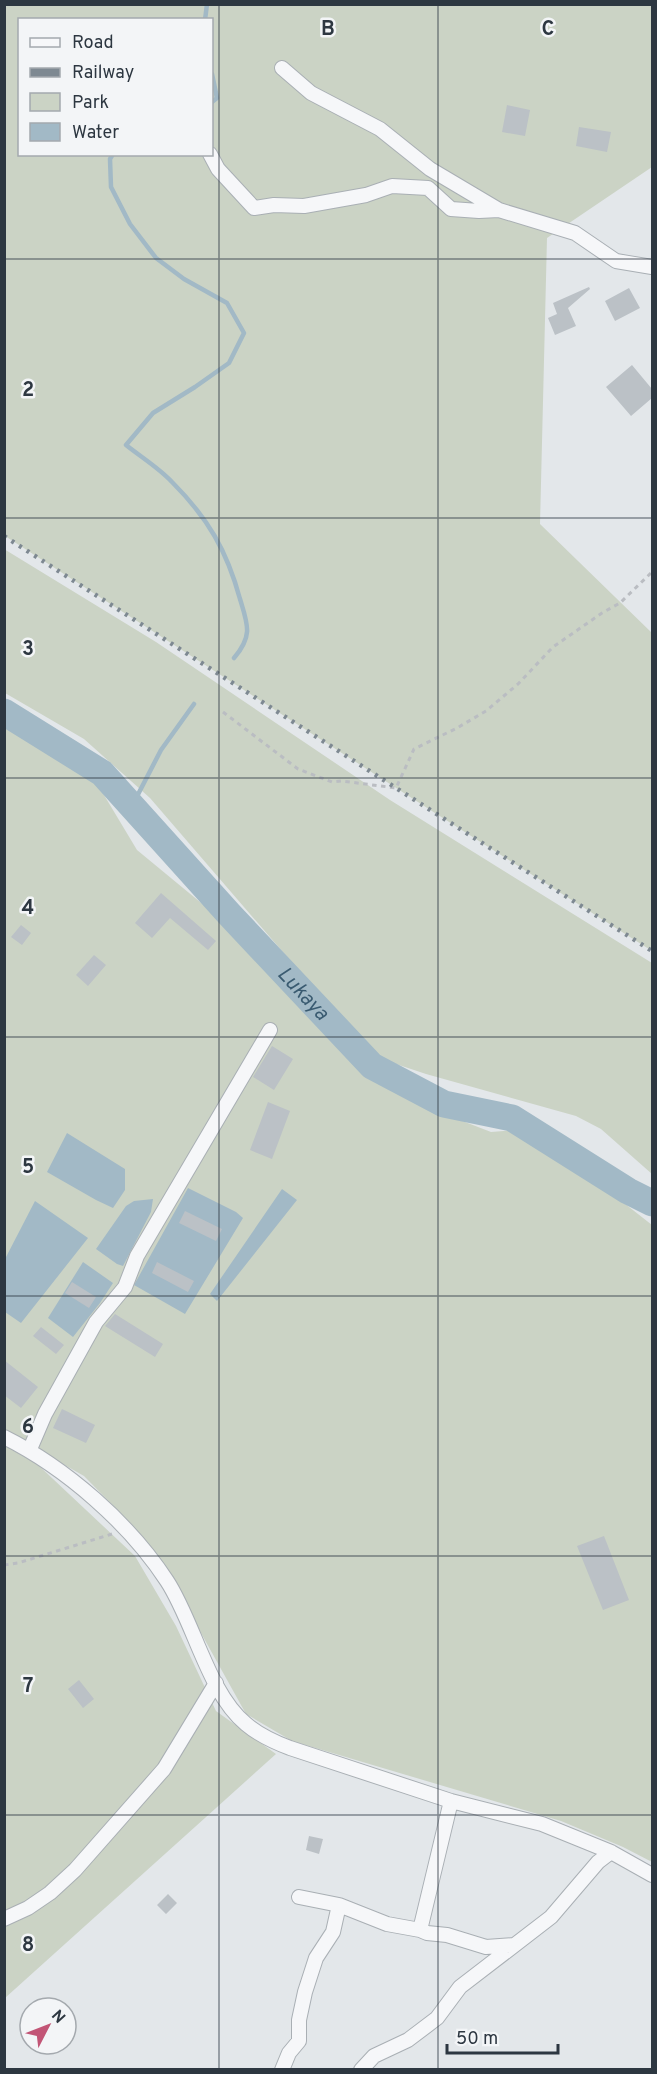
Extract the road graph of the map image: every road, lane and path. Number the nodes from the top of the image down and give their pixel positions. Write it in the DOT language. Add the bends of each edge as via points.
graph roads {
  1 [pos="282,68"];
  2 [pos="211,156"];
  3 [pos="499,210"];
  4 [pos="652,267"];
  5 [pos="652,572"];
  6 [pos="223,712"];
  7 [pos="270,1030"];
  8 [pos="4,1437"];
  9 [pos="30,1449"];
  10 [pos="125,1531"];
  11 [pos="4,1565"];
  12 [pos="216,1683"];
  13 [pos="451,1801"];
  14 [pos="611,1852"];
  15 [pos="652,1875"];
  16 [pos="299,1897"];
  17 [pos="339,1905"];
  18 [pos="4,1918"];
  19 [pos="420,1930"];
  20 [pos="517,1944"];
  21 [pos="282,2070"];
  22 [pos="361,2070"];
  1 -- 3 [label="street" via="311,93 380,129 430,169"];
  2 -- 3 [label="street" via="254,208 304,206 366,195 392,186 428,188 451,209"];
  3 -- 4 [label="street" via="575,233 616,261"];
  5 -- 6 [label="path" via="620,603 553,647 486,711 414,749 396,788 332,782 298,770"];
  7 -- 9 [label="street" via="137,1256 125,1287 96,1322"];
  8 -- 9 [label="street"];
  9 -- 10 [label="street" via="96,1500"];
  10 -- 11 [label="path"];
  10 -- 12 [label="street" via="151,1558 168,1584"];
  12 -- 13 [label="street" via="233,1710 266,1738"];
  12 -- 18 [label="street" via="164,1769 75,1870 28,1908"];
  13 -- 14 [label="street" via="542,1824"];
  13 -- 19 [label="street"];
  14 -- 15 [label="street"];
  14 -- 20 [label="street" via="551,1917"];
  16 -- 17 [label="street"];
  17 -- 19 [label="street" via="387,1924"];
  17 -- 21 [label="street" via="333,1932 316,1958 305,1992 298,2020 299,2041"];
  19 -- 20 [label="street" via="486,1947"];
  20 -- 22 [label="street" via="460,1988 437,2018 418,2034 379,2052"];
}
